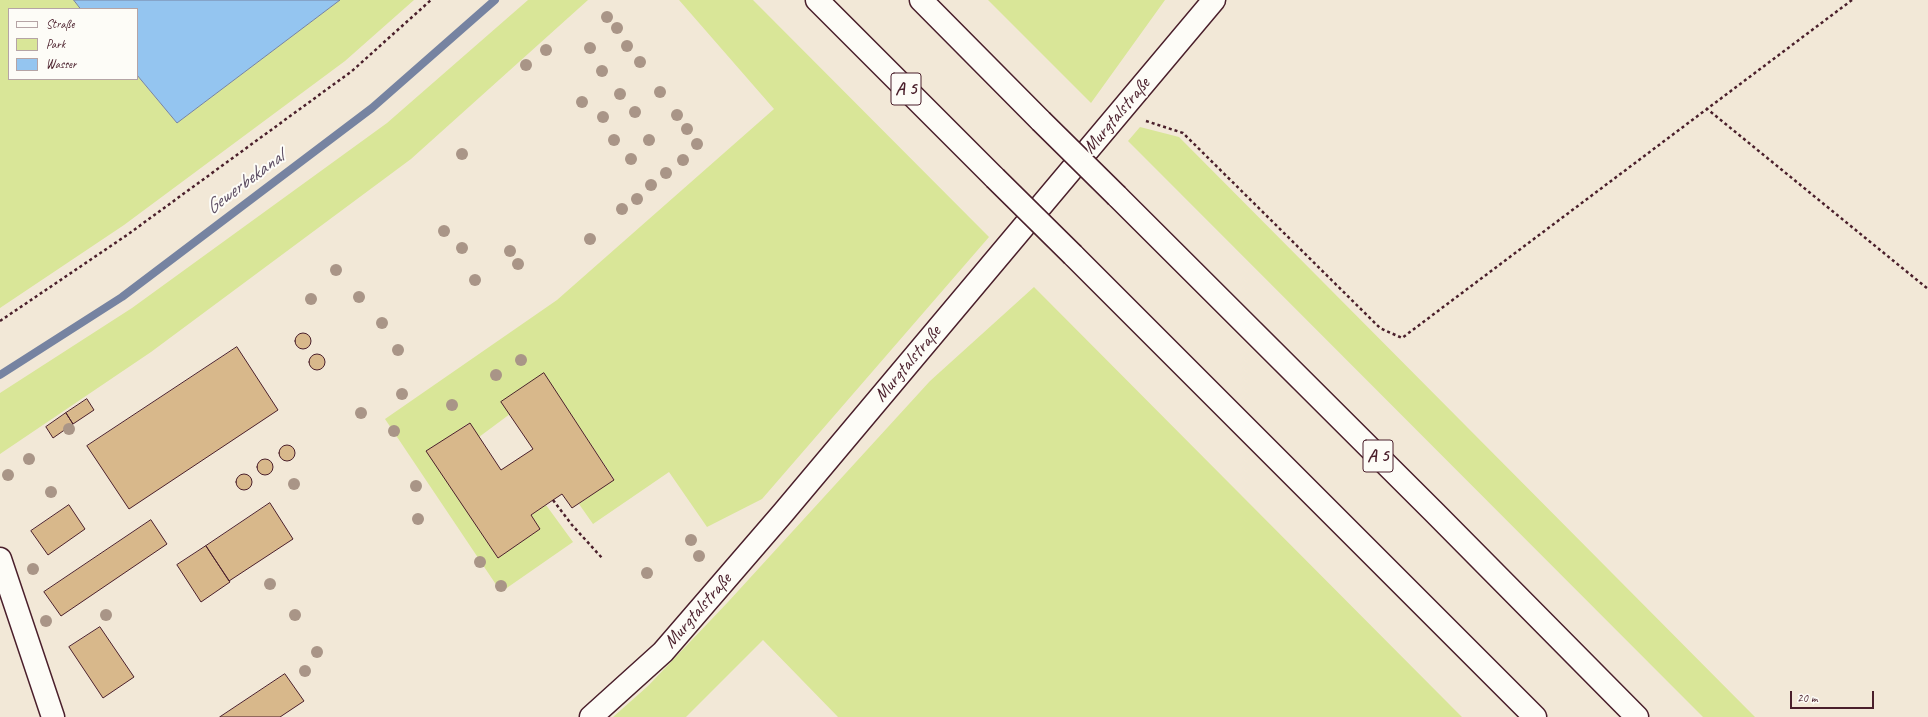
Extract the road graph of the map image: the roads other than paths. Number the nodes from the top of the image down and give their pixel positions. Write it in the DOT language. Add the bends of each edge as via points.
graph roads {
  1 [pos="817,0"];
  2 [pos="920,0"];
  3 [pos="1214,0"];
  4 [pos="0,562"];
  5 [pos="52,717"];
  6 [pos="591,717"];
  7 [pos="1535,717"];
  8 [pos="1637,717"];
  1 -- 7 [label="main road, A 5, bridge"];
  2 -- 8 [label="main road, A 5, bridge"];
  3 -- 6 [label="main road, Murgtalstraße" via="663,652"];
  4 -- 5 [label="main road"];
}
